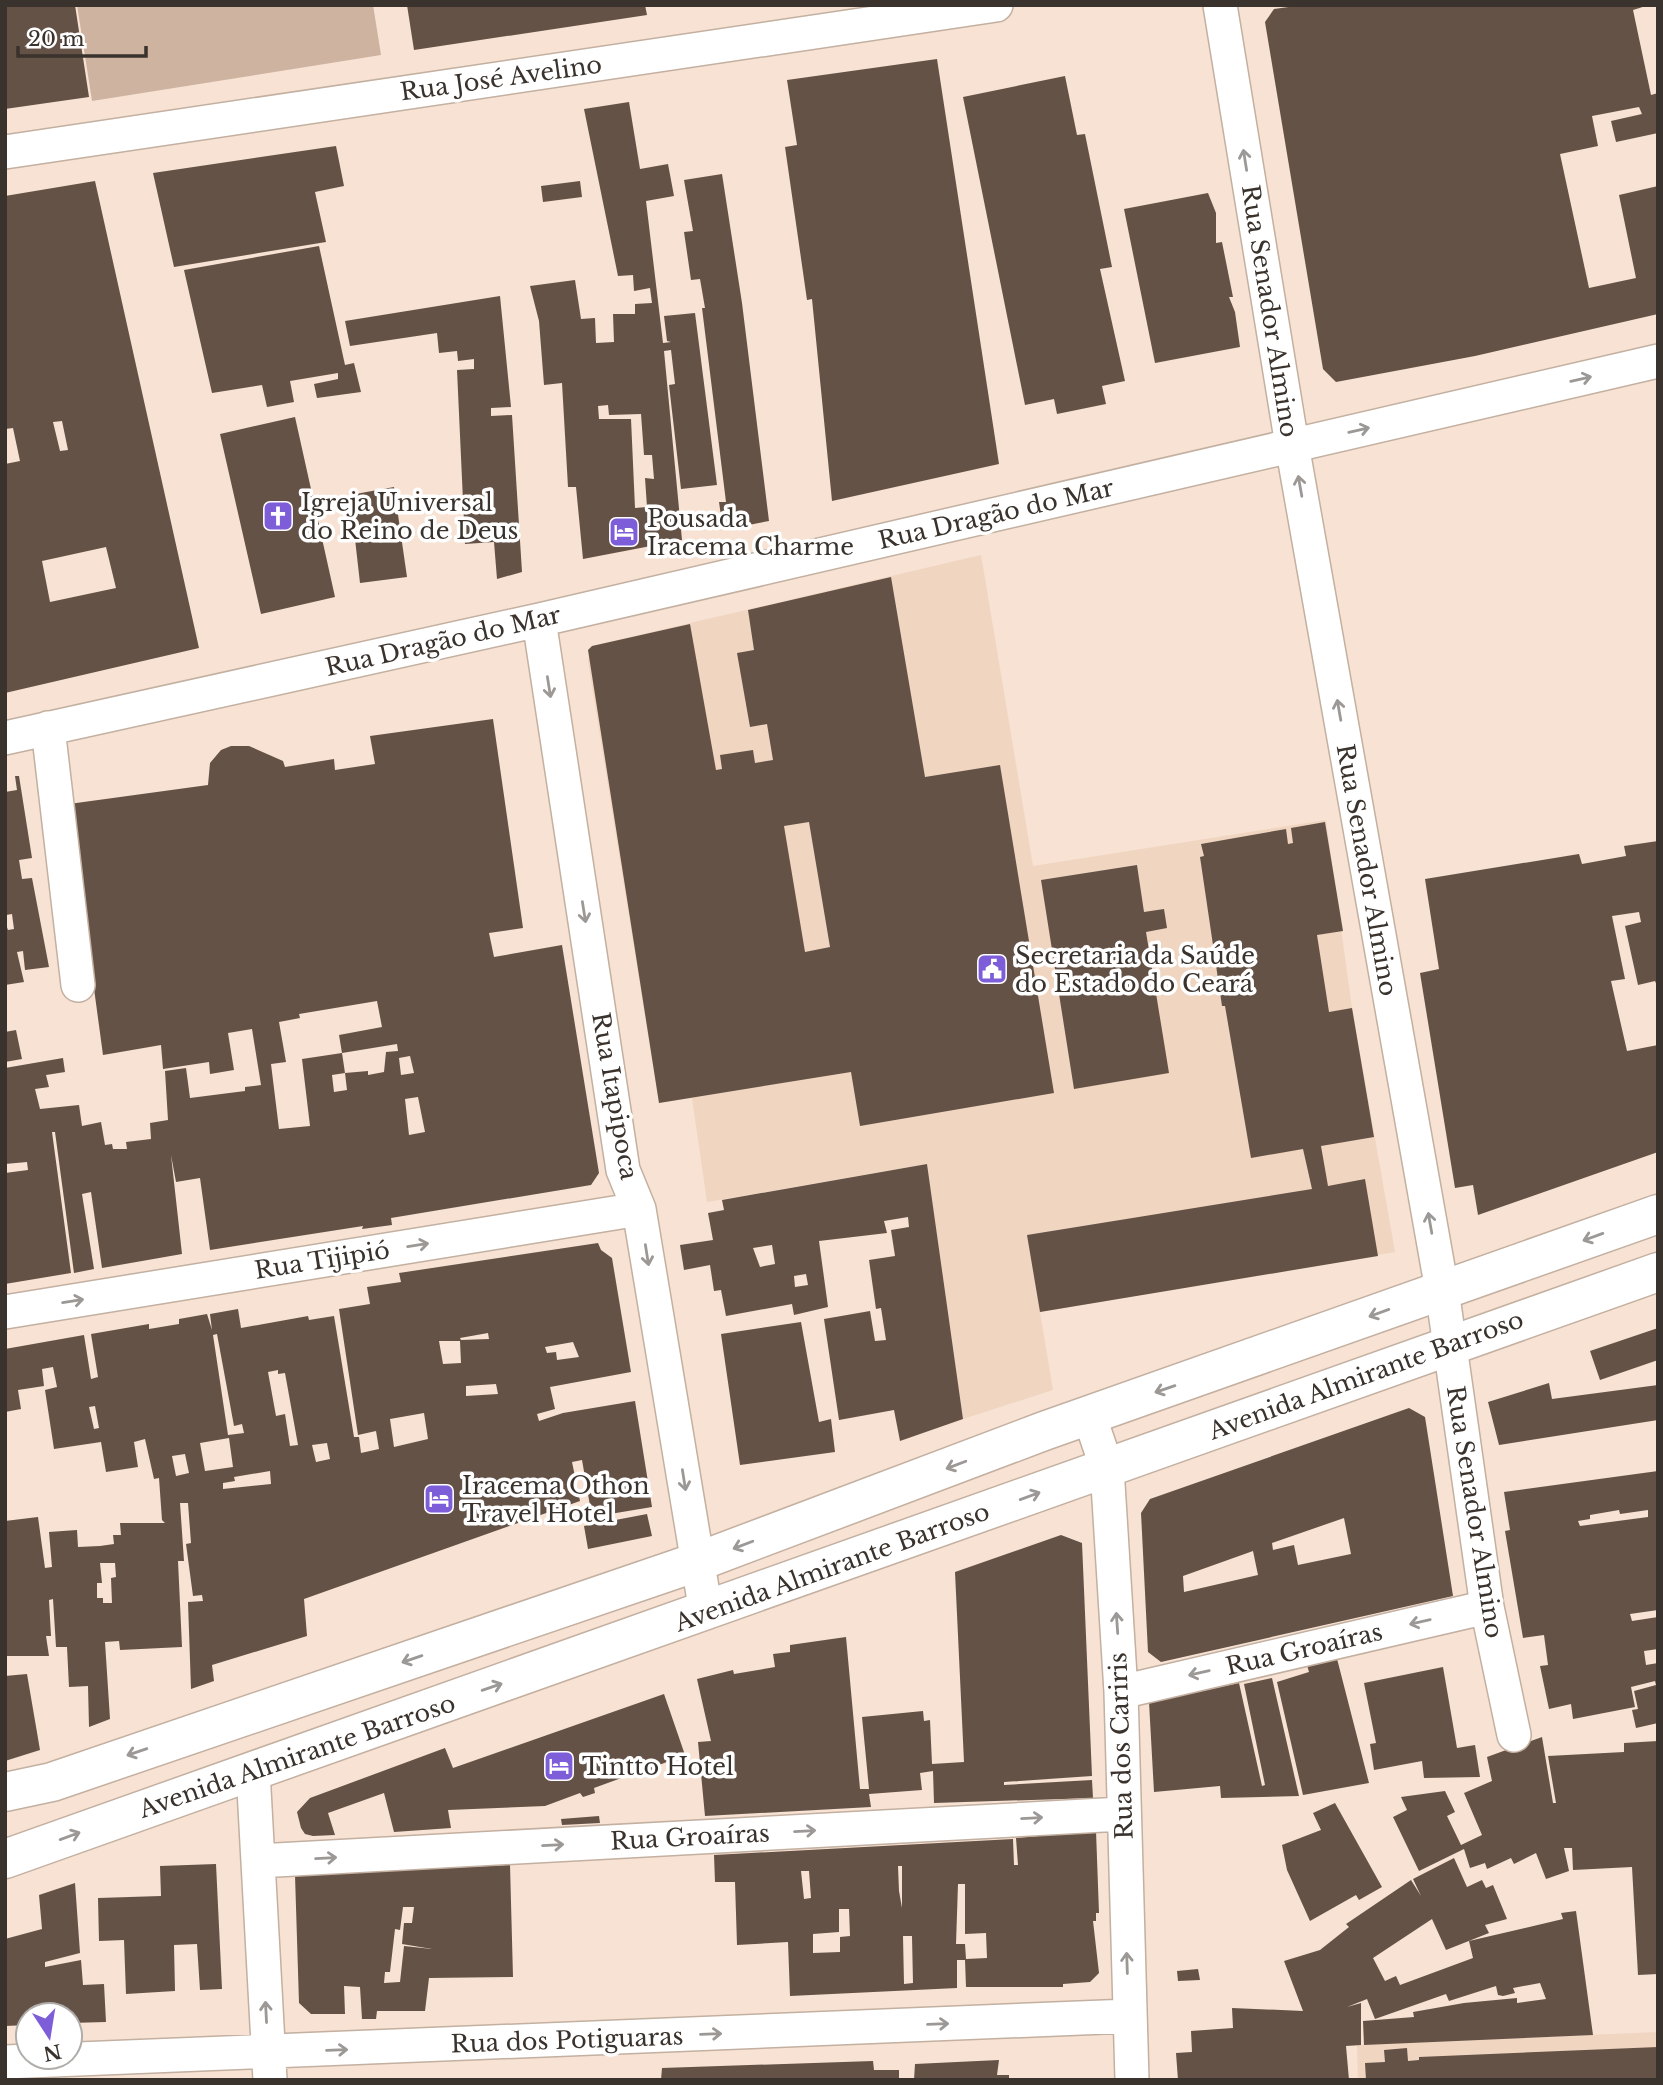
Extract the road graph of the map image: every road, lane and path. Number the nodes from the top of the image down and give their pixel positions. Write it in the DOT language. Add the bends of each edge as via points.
graph roads {
  1 [pos="996,5"];
  2 [pos="1220,5"];
  3 [pos="5,152"];
  4 [pos="1658,361"];
  5 [pos="1292,445"];
  6 [pos="539,620"];
  7 [pos="48,728"];
  8 [pos="5,738"];
  9 [pos="78,985"];
  10 [pos="639,1209"];
  11 [pos="1658,1214"];
  12 [pos="1658,1272"];
  13 [pos="1442,1290"];
  14 [pos="5,1312"];
  15 [pos="1450,1344"];
  16 [pos="1089,1415"];
  17 [pos="1107,1468"];
  18 [pos="697,1562"];
  19 [pos="1487,1606"];
  20 [pos="706,1612"];
  21 [pos="1121,1692"];
  22 [pos="1514,1735"];
  23 [pos="253,1771"];
  24 [pos="5,1792"];
  25 [pos="1122,1814"];
  26 [pos="5,1859"];
  27 [pos="258,1861"];
  28 [pos="1129,2016"];
  29 [pos="5,2062"];
  30 [pos="269,2066"];
  31 [pos="1132,2080"];
  1 -- 3 [label="street, Rua José Avelino"];
  5 -- 2 [label="street, Rua Senador Almino, one-way"];
  5 -- 4 [label="street, Rua Dragão do Mar, one-way"];
  5 -- 6 [label="street, Rua Dragão do Mar"];
  13 -- 5 [label="street, Rua Senador Almino, one-way"];
  6 -- 7 [label="street, Rua Dragão do Mar"];
  6 -- 10 [label="street, Rua Itapipoca, one-way" via="623,1170"];
  7 -- 8 [label="street, Rua Dragão do Mar"];
  7 -- 9 [label="street"];
  14 -- 10 [label="street, Rua Tijipió, one-way"];
  10 -- 18 [label="street, Rua Itapipoca, one-way"];
  11 -- 13 [label="main road, Avenida Almirante Barroso, one-way"];
  12 -- 15 [label="main road, Avenida Almirante Barroso"];
  13 -- 15 [label="street, Rua Senador Almino"];
  13 -- 16 [label="main road, Avenida Almirante Barroso, one-way"];
  15 -- 17 [label="main road, Avenida Almirante Barroso"];
  15 -- 19 [label="street, Rua Senador Almino"];
  16 -- 17 [label="street, Rua dos Cariris"];
  16 -- 18 [label="main road, Avenida Almirante Barroso, one-way"];
  20 -- 17 [label="main road, Avenida Almirante Barroso, one-way"];
  21 -- 17 [label="street, Rua dos Cariris, one-way"];
  18 -- 20 [label="street, Rua Itapipoca"];
  18 -- 24 [label="main road, Avenida Almirante Barroso, one-way" via="52,1782"];
  19 -- 21 [label="street, Rua Groaíras, one-way"];
  19 -- 22 [label="street, Rua Senador Almino"];
  23 -- 20 [label="main road, Avenida Almirante Barroso, one-way"];
  21 -- 25 [label="street, Rua dos Cariris"];
  26 -- 23 [label="main road, Avenida Almirante Barroso, one-way"];
  23 -- 27 [label="street"];
  27 -- 25 [label="street, Rua Groaíras, one-way"];
  28 -- 25 [label="street, Rua dos Cariris, one-way"];
  30 -- 27 [label="street, one-way"];
  30 -- 28 [label="street, Rua dos Potiguaras, one-way"];
  28 -- 31 [label="street, Rua dos Cariris"];
  29 -- 30 [label="street, Rua dos Potiguaras"];
}
